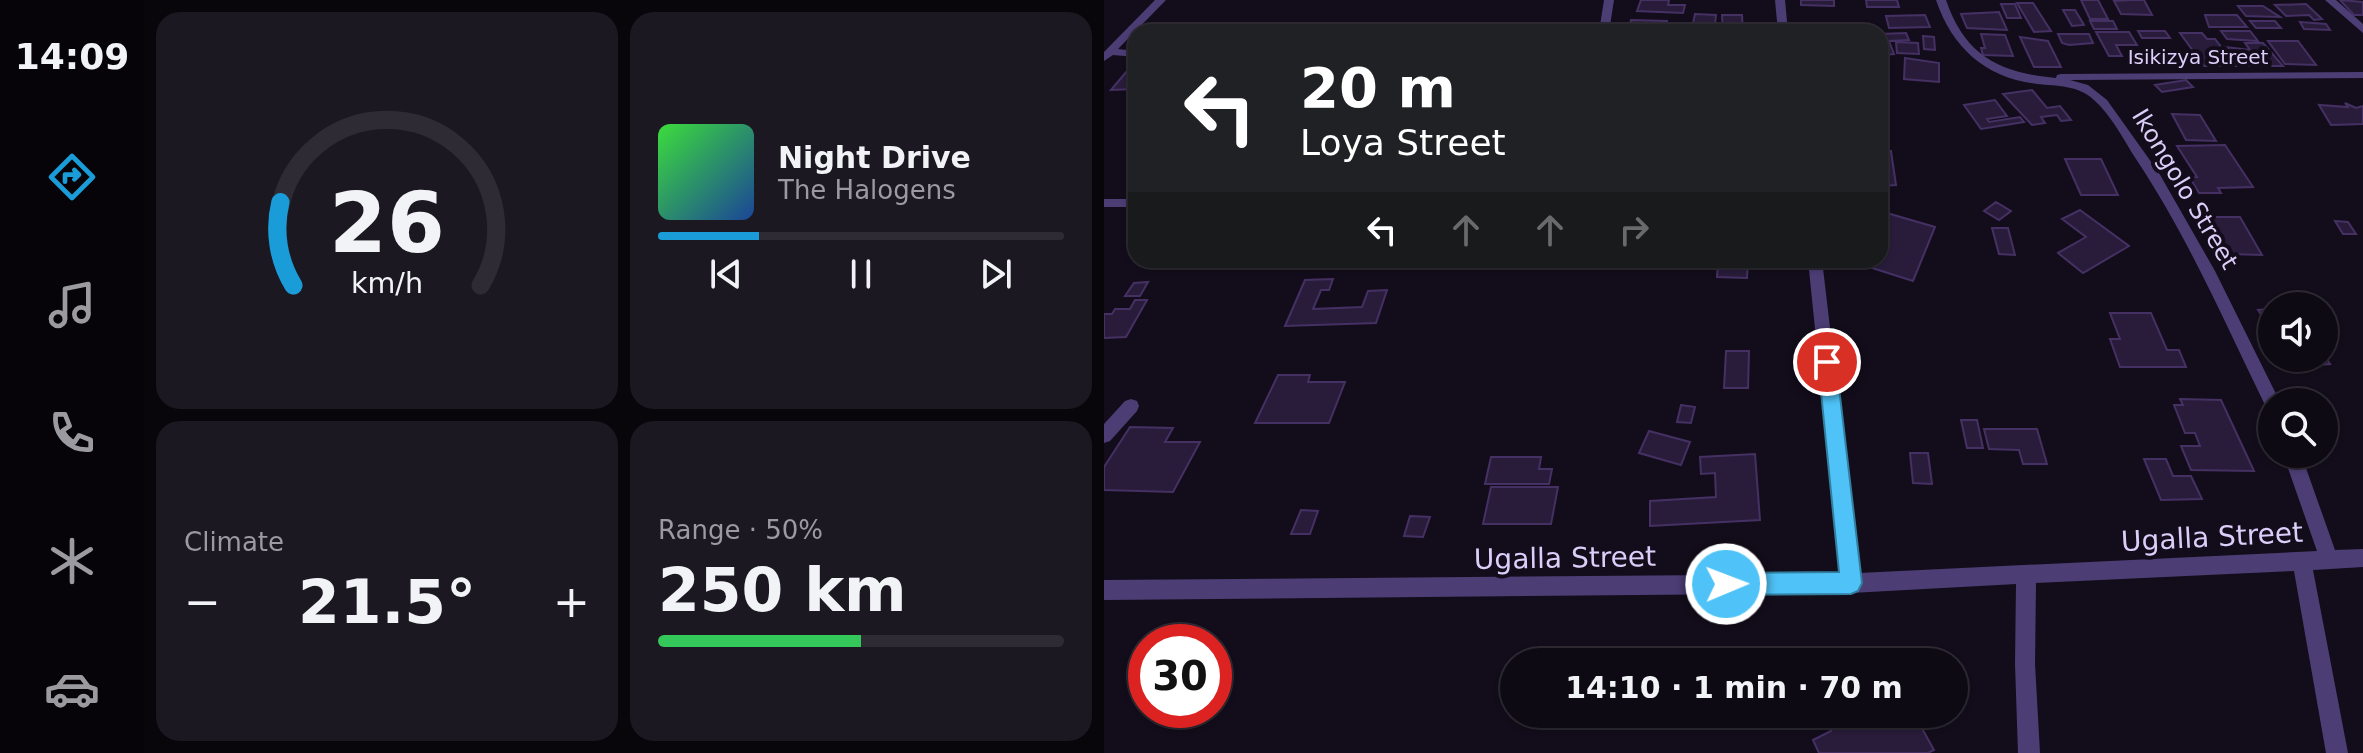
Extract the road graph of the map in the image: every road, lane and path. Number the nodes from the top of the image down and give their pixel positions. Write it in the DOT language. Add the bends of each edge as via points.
graph roads {
  1 [pos="1161,0"];
  2 [pos="1609,0"];
  3 [pos="1780,0"];
  4 [pos="1941,0"];
  5 [pos="2330,0"];
  6 [pos="1137,24"];
  7 [pos="1605,24"];
  8 [pos="1782,24"];
  9 [pos="2363,30"];
  10 [pos="1128,34"];
  11 [pos="1128,54"];
  12 [pos="1107,55"];
  13 [pos="2363,75"];
  14 [pos="2034,79"];
  15 [pos="1104,203"];
  16 [pos="1128,203"];
  17 [pos="1816,268"];
  18 [pos="2265,388"];
  19 [pos="1131,406"];
  20 [pos="1104,436"];
  21 [pos="2297,468"];
  22 [pos="2363,558"];
  23 [pos="2329,559"];
  24 [pos="2302,562"];
  25 [pos="2026,574"];
  26 [pos="1851,583"];
  27 [pos="1104,590"];
  28 [pos="2029,753"];
  29 [pos="2337,753"];
  1 -- 6 [label="street"];
  2 -- 7 [label="street"];
  3 -- 8 [label="street"];
  4 -- 14 [label="street, Ikongolo Street" via="1949,27 1972,55 2005,74"];
  5 -- 9 [label="street"];
  10 -- 12 [label="street"];
  11 -- 12 [label="street"];
  13 -- 14 [label="street, Isikizya Street"];
  14 -- 18 [label="street, Ikongolo Street" via="2074,84 2109,109 2165,192"];
  15 -- 16 [label="street"];
  17 -- 26 [label="street"];
  19 -- 20 [label="street"];
  21 -- 23 [label="street"];
  22 -- 23 [label="street, Ugalla Street"];
  23 -- 24 [label="street, Ugalla Street"];
  24 -- 25 [label="street, Ugalla Street"];
  24 -- 29 [label="street"];
  25 -- 26 [label="street, Ugalla Street"];
  25 -- 28 [label="street"];
  26 -- 27 [label="street, Ugalla Street"];
}
